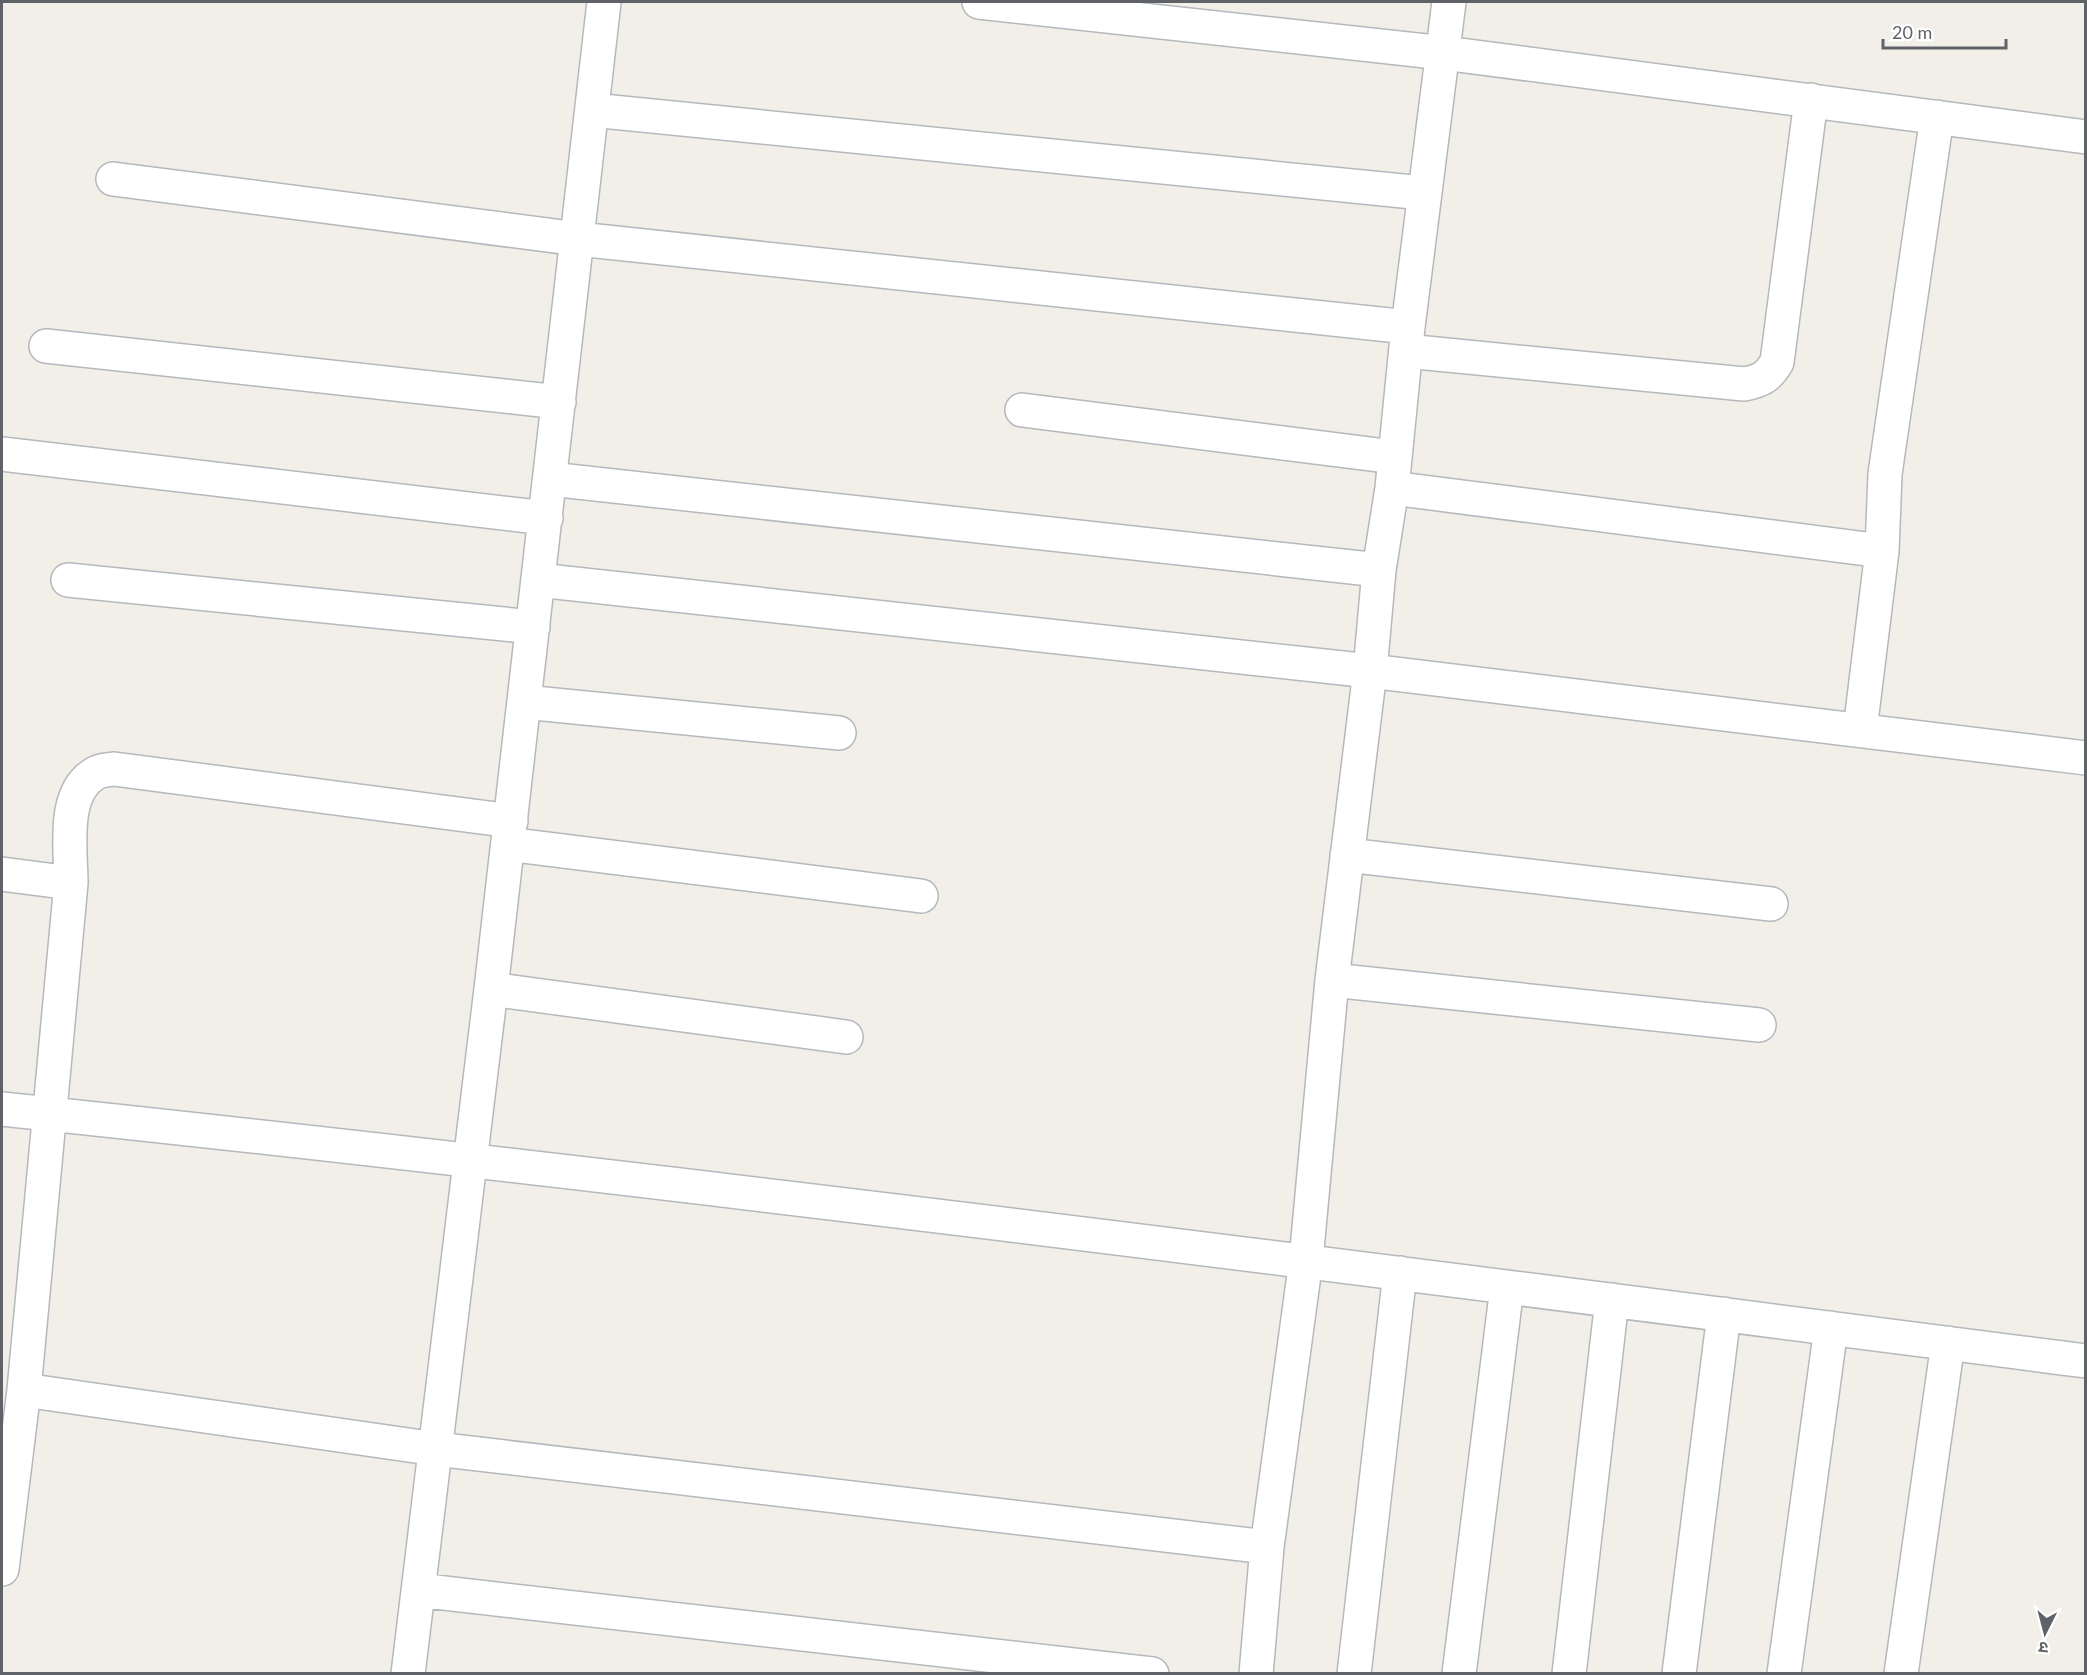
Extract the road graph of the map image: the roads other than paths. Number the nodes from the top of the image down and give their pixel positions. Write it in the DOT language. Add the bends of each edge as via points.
graph roads {
  1 [pos="604,2"];
  2 [pos="980,2"];
  3 [pos="1449,2"];
  4 [pos="1444,53"];
  5 [pos="1811,100"];
  6 [pos="592,110"];
  7 [pos="1937,117"];
  8 [pos="2085,137"];
  9 [pos="113,179"];
  10 [pos="1423,193"];
  11 [pos="578,239"];
  12 [pos="1407,339"];
  13 [pos="46,346"];
  14 [pos="559,402"];
  15 [pos="1022,410"];
  16 [pos="2,454"];
  17 [pos="1393,473"];
  18 [pos="550,479"];
  19 [pos="546,518"];
  20 [pos="1882,552"];
  21 [pos="1379,570"];
  22 [pos="68,580"];
  23 [pos="538,580"];
  24 [pos="533,627"];
  25 [pos="1370,671"];
  26 [pos="524,702"];
  27 [pos="1860,730"];
  28 [pos="839,733"];
  29 [pos="2085,758"];
  30 [pos="509,833"];
  31 [pos="1347,855"];
  32 [pos="2,874"];
  33 [pos="71,883"];
  34 [pos="921,896"];
  35 [pos="1771,904"];
  36 [pos="1332,980"];
  37 [pos="491,989"];
  38 [pos="1759,1025"];
  39 [pos="846,1037"];
  40 [pos="2,1109"];
  41 [pos="49,1114"];
  42 [pos="471,1161"];
  43 [pos="1306,1260"];
  44 [pos="1400,1273"];
  45 [pos="1507,1287"];
  46 [pos="1612,1300"];
  47 [pos="1724,1314"];
  48 [pos="1831,1328"];
  49 [pos="1948,1343"];
  50 [pos="2085,1361"];
  51 [pos="24,1390"];
  52 [pos="436,1449"];
  53 [pos="1267,1547"];
  54 [pos="2,1569"];
  55 [pos="418,1590"];
  56 [pos="408,1674"];
  57 [pos="1152,1674"];
  58 [pos="1256,1674"];
  59 [pos="1354,1674"];
  60 [pos="1459,1674"];
  61 [pos="1569,1674"];
  62 [pos="1679,1674"];
  63 [pos="1784,1674"];
  64 [pos="1901,1674"];
  1 -- 6 [label="street"];
  2 -- 4 [label="street"];
  3 -- 4 [label="street"];
  4 -- 5 [label="street"];
  4 -- 10 [label="street"];
  5 -- 7 [label="street"];
  5 -- 12 [label="street" via="1777,362 1769,376 1744,384"];
  6 -- 10 [label="street"];
  6 -- 11 [label="street"];
  7 -- 8 [label="street"];
  7 -- 20 [label="street" via="1885,474"];
  9 -- 11 [label="street"];
  10 -- 12 [label="street"];
  11 -- 12 [label="street"];
  11 -- 14 [label="street"];
  12 -- 17 [label="street"];
  13 -- 14 [label="street"];
  14 -- 18 [label="street"];
  15 -- 17 [label="street"];
  16 -- 19 [label="street"];
  17 -- 20 [label="street"];
  17 -- 21 [label="street"];
  18 -- 19 [label="street"];
  18 -- 21 [label="street"];
  19 -- 23 [label="street"];
  20 -- 27 [label="street"];
  21 -- 25 [label="street"];
  22 -- 24 [label="street"];
  23 -- 24 [label="street"];
  23 -- 25 [label="street"];
  24 -- 26 [label="street"];
  25 -- 27 [label="street"];
  25 -- 31 [label="street"];
  26 -- 28 [label="street"];
  26 -- 30 [label="street"];
  27 -- 29 [label="street"];
  30 -- 33 [label="street" via="114,770 96,773 79,790 71,807"];
  30 -- 34 [label="street"];
  30 -- 37 [label="street"];
  31 -- 35 [label="street"];
  31 -- 36 [label="street"];
  32 -- 33 [label="street"];
  33 -- 41 [label="street"];
  36 -- 38 [label="street"];
  36 -- 43 [label="street"];
  37 -- 39 [label="street"];
  37 -- 42 [label="street"];
  40 -- 41 [label="street"];
  41 -- 42 [label="street"];
  41 -- 51 [label="street"];
  42 -- 43 [label="street"];
  42 -- 52 [label="street"];
  43 -- 44 [label="street"];
  43 -- 53 [label="street"];
  44 -- 45 [label="street"];
  44 -- 59 [label="street"];
  45 -- 46 [label="street"];
  45 -- 60 [label="street"];
  46 -- 47 [label="street"];
  46 -- 61 [label="street"];
  47 -- 48 [label="street"];
  47 -- 62 [label="street"];
  48 -- 49 [label="street"];
  48 -- 63 [label="street"];
  49 -- 50 [label="street"];
  49 -- 64 [label="street"];
  51 -- 52 [label="street"];
  51 -- 54 [label="street"];
  52 -- 53 [label="street"];
  52 -- 55 [label="street"];
  53 -- 58 [label="street"];
  55 -- 56 [label="street"];
  55 -- 57 [label="street"];
}
